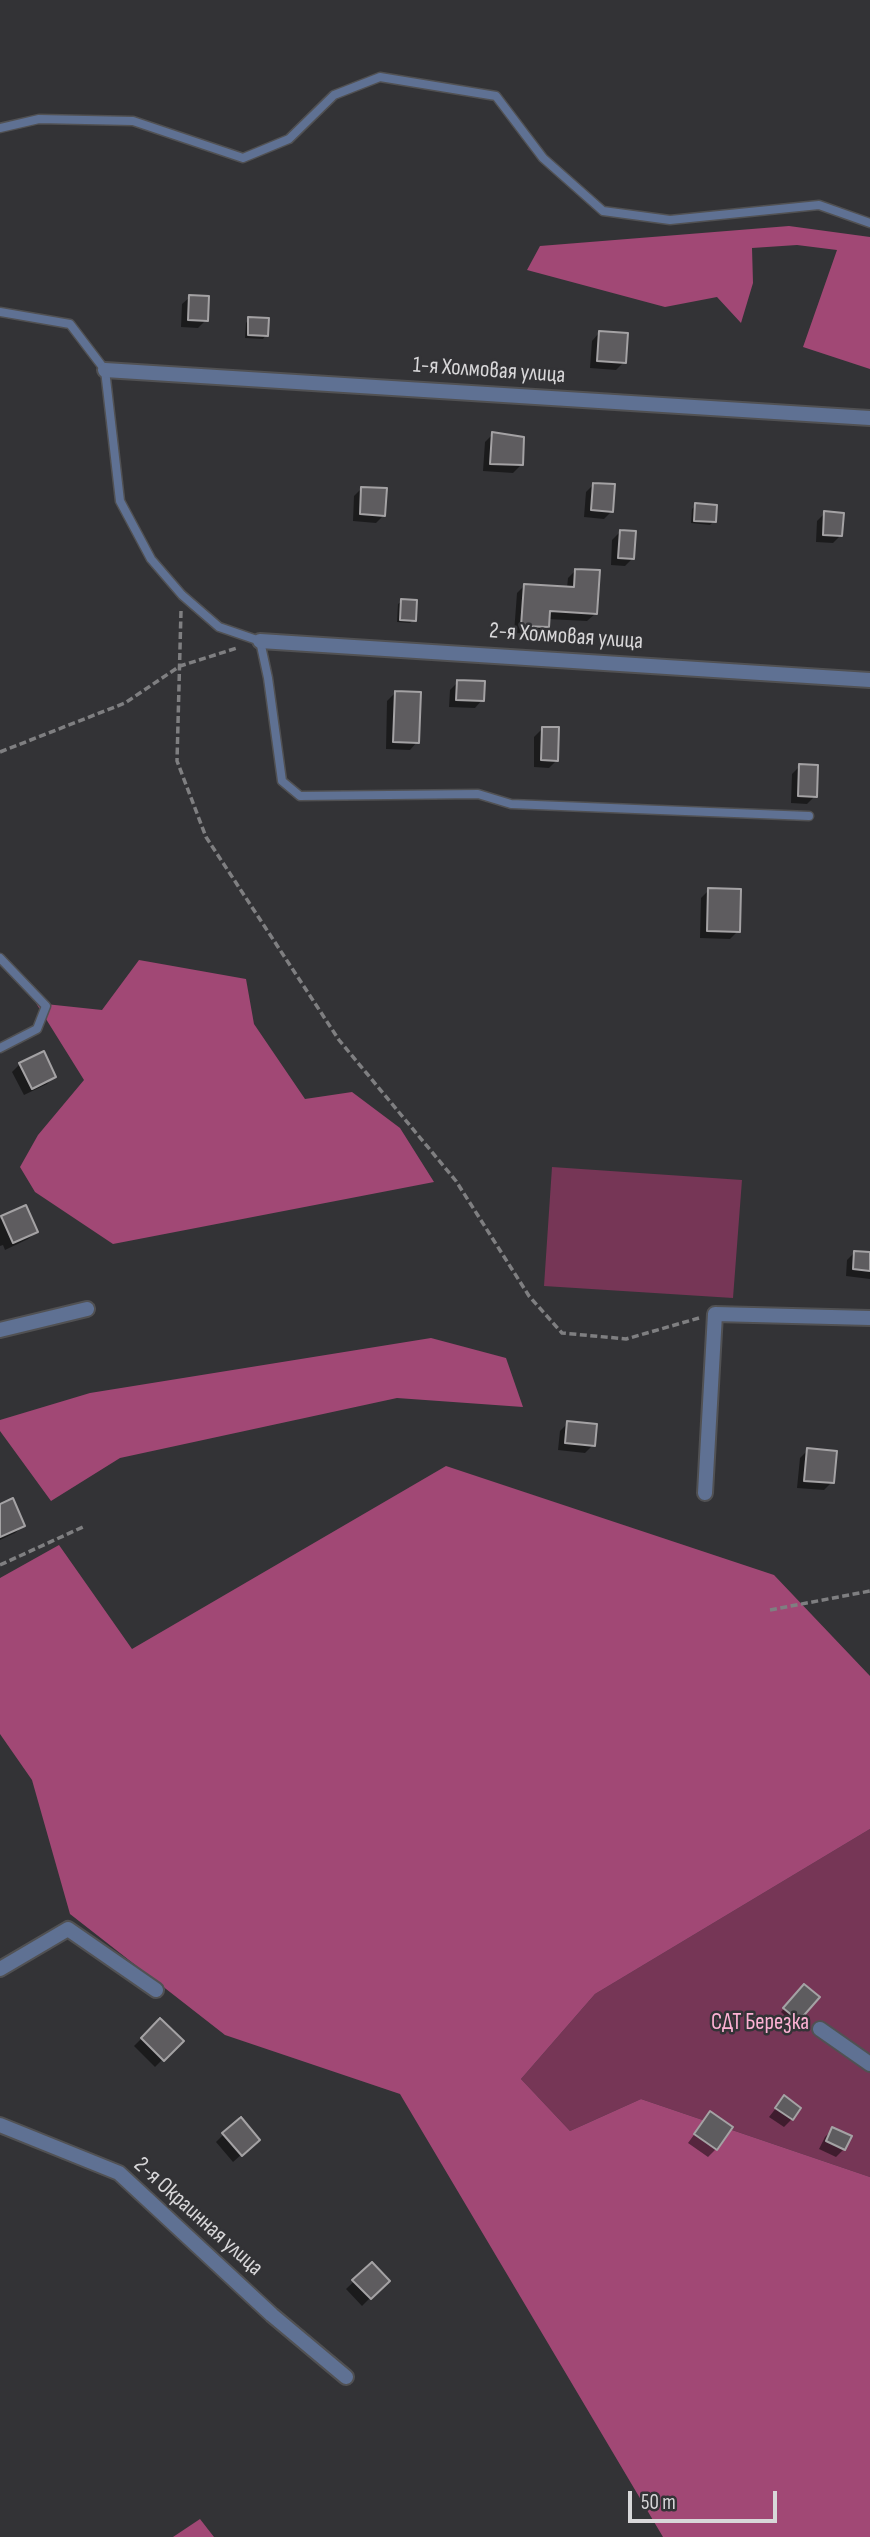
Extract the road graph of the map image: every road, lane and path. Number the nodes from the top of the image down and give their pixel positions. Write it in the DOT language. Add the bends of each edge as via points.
graph roads {
  1 [pos="0,128"];
  2 [pos="870,223"];
  3 [pos="0,312"];
  4 [pos="105,370"];
  5 [pos="870,418"];
  6 [pos="182,595"];
  7 [pos="260,641"];
  8 [pos="180,666"];
  9 [pos="870,680"];
  10 [pos="0,752"];
  11 [pos="809,816"];
  12 [pos="0,958"];
  13 [pos="0,1048"];
  14 [pos="87,1309"];
  15 [pos="715,1314"];
  16 [pos="870,1318"];
  17 [pos="0,1330"];
  18 [pos="705,1493"];
  19 [pos="85,1525"];
  20 [pos="0,1565"];
  21 [pos="870,1591"];
  22 [pos="769,1610"];
  23 [pos="0,1969"];
  24 [pos="156,1990"];
  25 [pos="820,2029"];
  26 [pos="870,2064"];
  27 [pos="0,2125"];
  28 [pos="346,2376"];
  1 -- 2 [label="lane" via="38,119 133,121 243,158 289,139 334,95 380,78 496,96 543,158 603,211 670,220 819,205"];
  3 -- 4 [label="lane" via="70,324"];
  4 -- 5 [label="street, 1-я Холмовая улица"];
  4 -- 6 [label="lane" via="120,501 152,559"];
  6 -- 7 [label="lane" via="219,627"];
  6 -- 8 [label="path"];
  7 -- 8 [label="path"];
  7 -- 9 [label="street, 2-я Холмовая улица"];
  7 -- 11 [label="lane" via="282,780 300,796 478,794 511,804"];
  8 -- 10 [label="path" via="125,703"];
  8 -- 15 [label="path" via="177,761 206,837 339,1041 456,1181 529,1296 562,1333 626,1339"];
  12 -- 13 [label="lane" via="46,1006 37,1029"];
  14 -- 17 [label="street"];
  15 -- 16 [label="street"];
  15 -- 18 [label="street"];
  19 -- 20 [label="path"];
  21 -- 22 [label="path"];
  23 -- 24 [label="street" via="68,1929"];
  25 -- 26 [label="street"];
  27 -- 28 [label="street, 2-я Окраинная улица" via="119,2173 272,2315"];
}
